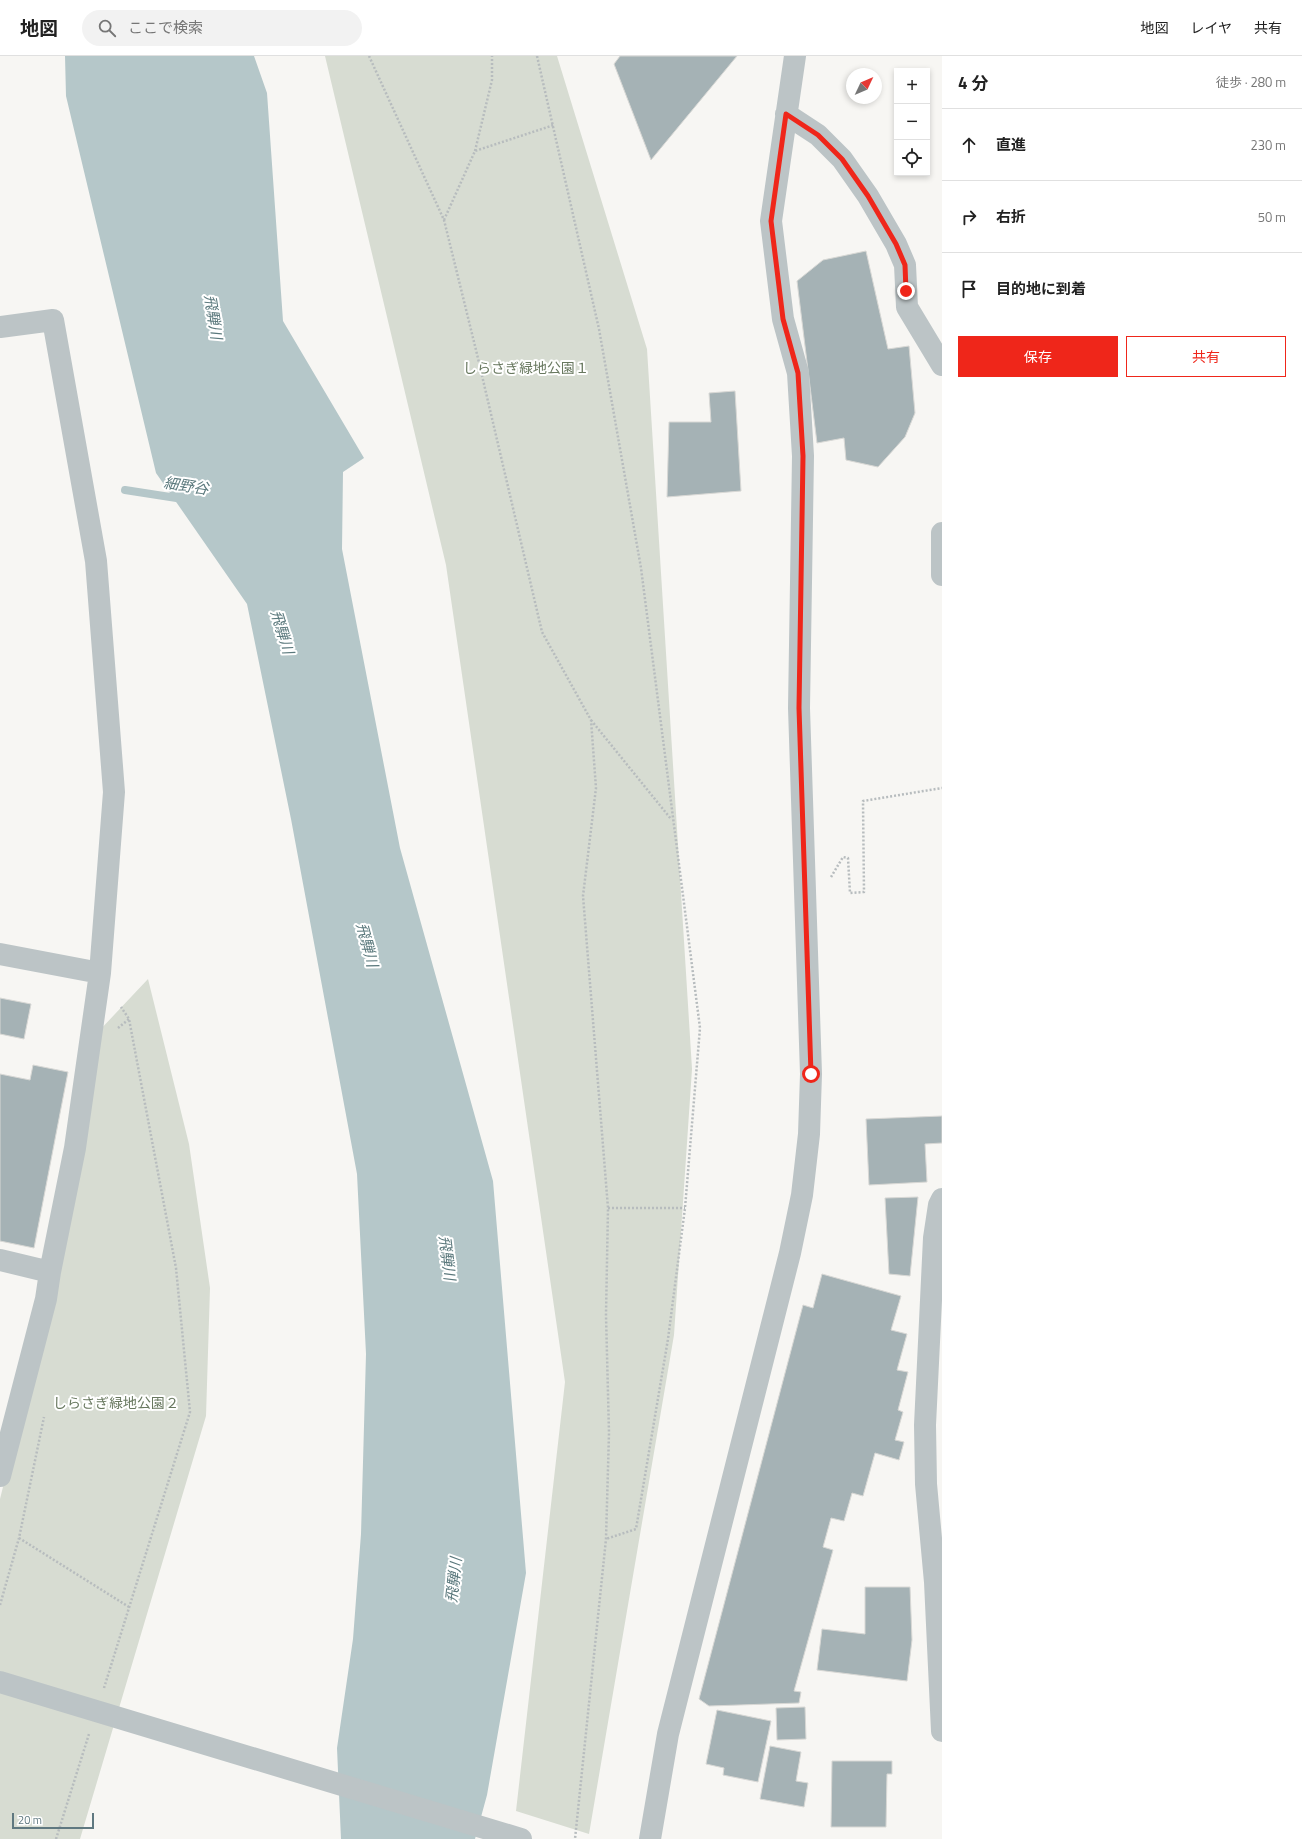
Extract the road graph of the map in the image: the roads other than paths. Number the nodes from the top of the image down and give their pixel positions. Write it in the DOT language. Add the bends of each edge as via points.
graph roads {
  1 [pos="795,56"];
  2 [pos="786,114"];
  3 [pos="0,327"];
  4 [pos="942,365"];
  5 [pos="942,533"];
  6 [pos="942,576"];
  7 [pos="0,954"];
  8 [pos="100,973"];
  9 [pos="942,1198"];
  10 [pos="0,1260"];
  11 [pos="50,1272"];
  12 [pos="0,1476"];
  13 [pos="0,1682"];
  14 [pos="942,1731"];
  15 [pos="521,1839"];
  16 [pos="650,1839"];
  1 -- 2 [label="street"];
  2 -- 4 [label="street" via="818,135 842,159 868,196 905,265 907,308"];
  2 -- 16 [label="street" via="771,221 783,319 798,373 803,456 799,708 811,1074 809,1134 802,1195 790,1253 668,1734"];
  3 -- 8 [label="street" via="53,320 96,561 114,792"];
  5 -- 6 [label="street"];
  7 -- 8 [label="street"];
  8 -- 11 [label="street" via="75,1148"];
  9 -- 14 [label="street" via="934,1238 925,1425 926,1484 935,1589"];
  10 -- 11 [label="street"];
  11 -- 12 [label="street" via="46,1299"];
  13 -- 15 [label="street"];
}
